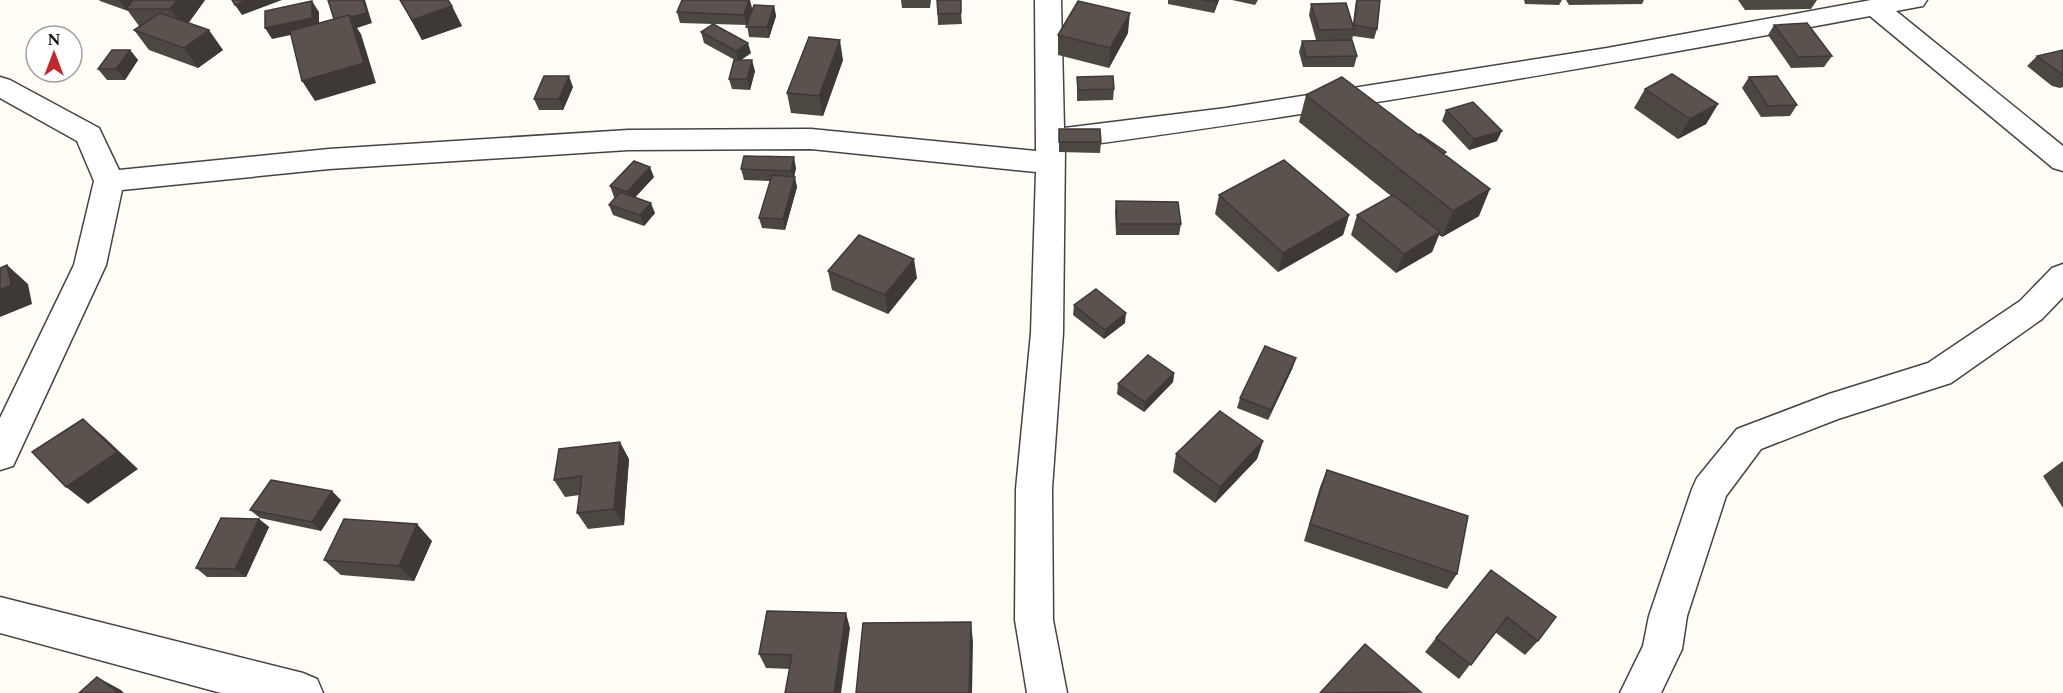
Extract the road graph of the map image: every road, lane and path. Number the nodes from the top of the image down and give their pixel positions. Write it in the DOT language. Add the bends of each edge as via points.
graph roads {
  1 [pos="1048,0"];
  2 [pos="1908,1"];
  3 [pos="1876,8"];
  4 [pos="0,86"];
  5 [pos="1049,151"];
  6 [pos="2063,161"];
  7 [pos="109,181"];
  8 [pos="2062,279"];
  9 [pos="0,454"];
  10 [pos="0,615"];
  11 [pos="303,693"];
  12 [pos="1047,693"];
  13 [pos="1640,693"];
  1 -- 5 [label="street"];
  2 -- 3 [label="street"];
  3 -- 5 [label="street" via="1607,57 1226,117"];
  3 -- 6 [label="street"];
  4 -- 7 [label="street" via="89,135"];
  5 -- 7 [label="street" via="811,139 628,140 329,159"];
  5 -- 12 [label="street" via="1047,333 1034,489 1034,620"];
  7 -- 9 [label="street" via="90,265"];
  8 -- 13 [label="street" via="2031,310 1939,373 1829,408 1749,439 1710,489 1668,616 1662,649"];
  10 -- 11 [label="street"];
}
